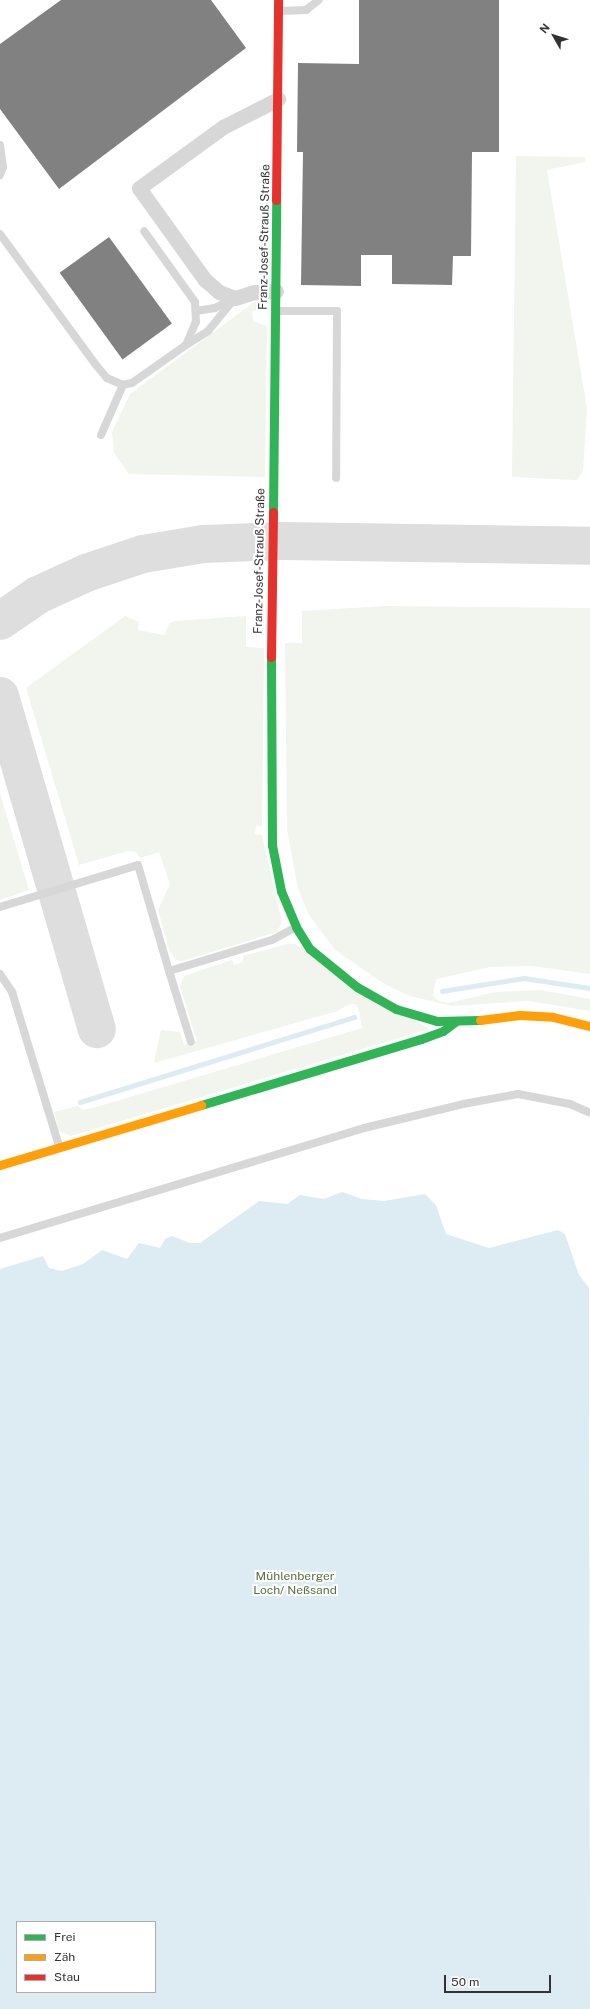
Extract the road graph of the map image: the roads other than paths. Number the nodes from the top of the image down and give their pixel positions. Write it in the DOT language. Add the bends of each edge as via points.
graph roads {
  1 [pos="278,0"];
  2 [pos="319,0"];
  3 [pos="278,11"];
  4 [pos="278,99"];
  5 [pos="0,145"];
  6 [pos="0,176"];
  7 [pos="144,231"];
  8 [pos="0,234"];
  9 [pos="276,291"];
  10 [pos="235,298"];
  11 [pos="196,311"];
  12 [pos="276,311"];
  13 [pos="186,345"];
  14 [pos="123,385"];
  15 [pos="101,435"];
  16 [pos="336,478"];
  17 [pos="0,907"];
  18 [pos="296,927"];
  19 [pos="169,971"];
  20 [pos="0,974"];
  21 [pos="455,1022"];
  22 [pos="590,1026"];
  23 [pos="191,1042"];
  24 [pos="590,1113"];
  25 [pos="60,1147"];
  26 [pos="0,1165"];
  27 [pos="0,1238"];
  1 -- 3 [label="street, Franz-Josef-Strauß Straße"];
  2 -- 3 [label="lane" via="306,10"];
  3 -- 4 [label="street, Franz-Josef-Strauß Straße"];
  4 -- 9 [label="street, Franz-Josef-Strauß Straße"];
  4 -- 10 [label="street" via="223,127 140,188 205,280 219,292"];
  5 -- 6 [label="lane" via="3,167"];
  7 -- 11 [label="lane" via="195,302"];
  8 -- 14 [label="lane" via="96,365 107,378"];
  9 -- 10 [label="street" via="254,292"];
  9 -- 12 [label="street, Franz-Josef-Strauß Straße"];
  10 -- 11 [label="lane" via="215,308"];
  10 -- 13 [label="lane" via="208,331"];
  11 -- 13 [label="lane" via="196,322"];
  12 -- 16 [label="lane" via="337,311"];
  12 -- 18 [label="street, Franz-Josef-Strauß Straße" via="270,829 281,891"];
  13 -- 14 [label="lane" via="132,383"];
  14 -- 15 [label="lane"];
  17 -- 19 [label="lane" via="138,865"];
  18 -- 19 [label="lane" via="272,940"];
  18 -- 21 [label="street, Franz-Josef-Strauß Straße" via="321,960 378,1000 425,1019"];
  19 -- 23 [label="lane"];
  20 -- 25 [label="lane" via="12,992"];
  21 -- 22 [label="street" via="520,1015 553,1017"];
  21 -- 25 [label="street" via="443,1031 421,1039"];
  24 -- 27 [label="lane" via="570,1104 518,1094 463,1104 364,1128"];
  25 -- 26 [label="street"];
}
